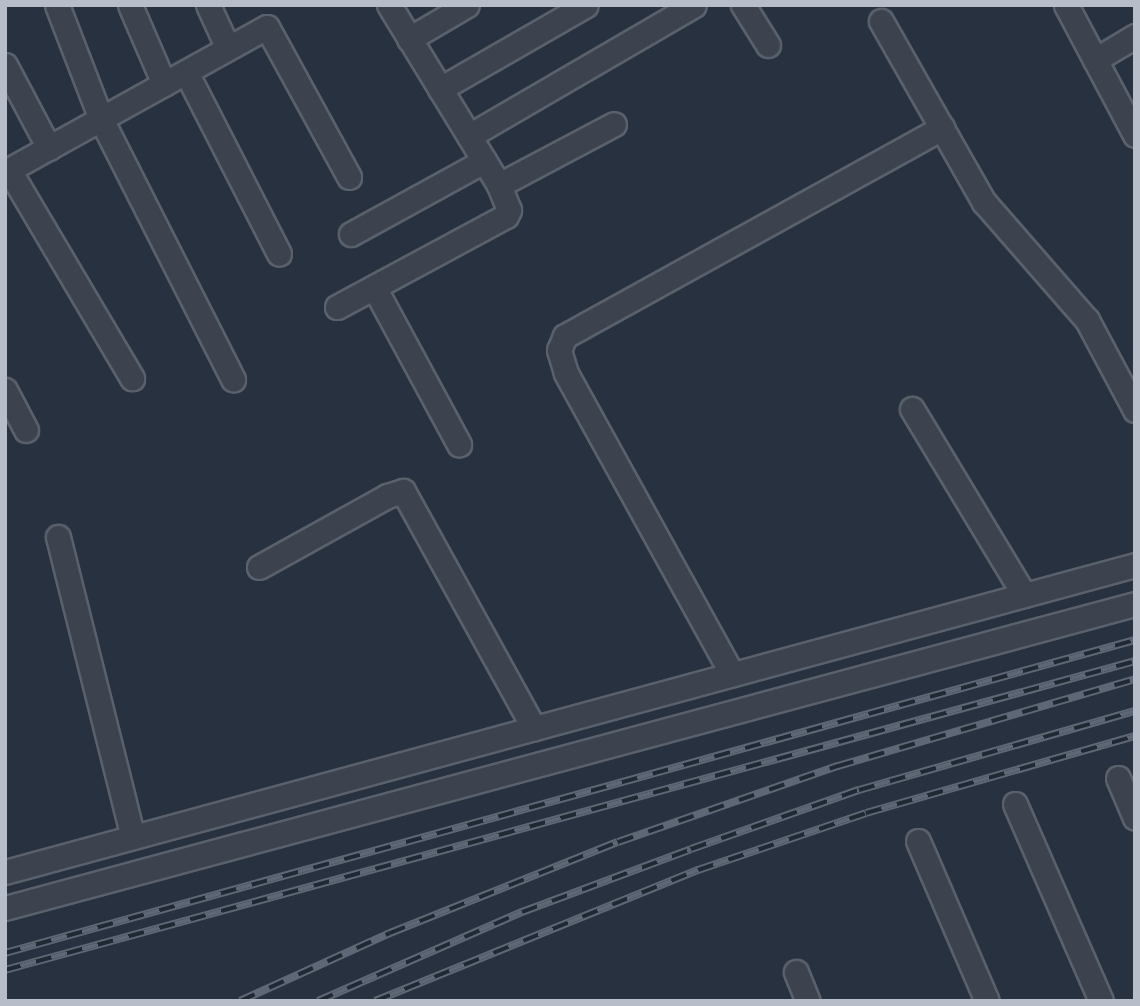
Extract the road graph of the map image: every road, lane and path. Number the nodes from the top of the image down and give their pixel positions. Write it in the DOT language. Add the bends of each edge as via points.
graph roads {
  1 [pos="130,5"];
  2 [pos="208,5"];
  3 [pos="389,5"];
  4 [pos="467,5"];
  5 [pos="586,5"];
  6 [pos="694,5"];
  7 [pos="743,5"];
  8 [pos="1066,5"];
  9 [pos="60,6"];
  10 [pos="881,21"];
  11 [pos="1135,36"];
  12 [pos="410,39"];
  13 [pos="768,45"];
  14 [pos="227,46"];
  15 [pos="1095,60"];
  16 [pos="5,65"];
  17 [pos="186,72"];
  18 [pos="164,84"];
  19 [pos="440,89"];
  20 [pos="101,119"];
  21 [pos="614,124"];
  22 [pos="942,128"];
  23 [pos="1135,135"];
  24 [pos="469,136"];
  25 [pos="49,148"];
  26 [pos="484,161"];
  27 [pos="7,171"];
  28 [pos="349,177"];
  29 [pos="499,186"];
  30 [pos="351,234"];
  31 [pos="279,254"];
  32 [pos="374,287"];
  33 [pos="337,307"];
  34 [pos="132,378"];
  35 [pos="233,379"];
  36 [pos="5,390"];
  37 [pos="912,409"];
  38 [pos="1135,410"];
  39 [pos="26,430"];
  40 [pos="459,444"];
  41 [pos="58,537"];
  42 [pos="1135,565"];
  43 [pos="259,567"];
  44 [pos="1024,595"];
  45 [pos="1135,604"];
  46 [pos="962,612"];
  47 [pos="972,648"];
  48 [pos="732,674"];
  49 [pos="534,728"];
  50 [pos="511,734"];
  51 [pos="522,769"];
  52 [pos="1118,778"];
  53 [pos="1015,804"];
  54 [pos="1135,818"];
  55 [pos="133,837"];
  56 [pos="918,841"];
  57 [pos="5,872"];
  58 [pos="5,908"];
  59 [pos="796,972"];
  60 [pos="808,1001"];
  61 [pos="986,1001"];
  62 [pos="1101,1001"];
  1 -- 18 [label="street"];
  2 -- 14 [label="street"];
  3 -- 12 [label="street"];
  4 -- 12 [label="street"];
  5 -- 19 [label="street"];
  6 -- 24 [label="street"];
  7 -- 13 [label="street"];
  8 -- 15 [label="street"];
  9 -- 20 [label="street"];
  10 -- 22 [label="street"];
  11 -- 15 [label="street"];
  12 -- 19 [label="street"];
  14 -- 17 [label="street"];
  14 -- 28 [label="street" via="258,29 267,27 273,32"];
  15 -- 23 [label="street"];
  16 -- 25 [label="street"];
  17 -- 18 [label="street"];
  17 -- 31 [label="street"];
  18 -- 20 [label="street"];
  19 -- 24 [label="street"];
  20 -- 25 [label="street"];
  20 -- 35 [label="street"];
  21 -- 29 [label="street"];
  22 -- 38 [label="street" via="993,214 1087,320"];
  22 -- 48 [label="street" via="565,336 559,350 566,373"];
  24 -- 26 [label="street"];
  25 -- 27 [label="street"];
  26 -- 29 [label="street"];
  26 -- 30 [label="street"];
  27 -- 34 [label="street"];
  29 -- 32 [label="street" via="508,203 506,216"];
  32 -- 33 [label="street"];
  32 -- 40 [label="street"];
  36 -- 39 [label="street"];
  37 -- 44 [label="street"];
  41 -- 55 [label="street"];
  42 -- 44 [label="street"];
  43 -- 49 [label="street" via="403,491"];
  44 -- 46 [label="street"];
  45 -- 47 [label="street"];
  46 -- 47 [label="street"];
  46 -- 48 [label="street"];
  47 -- 51 [label="street"];
  48 -- 49 [label="street"];
  49 -- 50 [label="street"];
  50 -- 51 [label="street"];
  50 -- 55 [label="street"];
  51 -- 58 [label="street"];
  52 -- 54 [label="street"];
  53 -- 62 [label="street"];
  55 -- 57 [label="street"];
  56 -- 61 [label="street"];
  59 -- 60 [label="street"];
}
